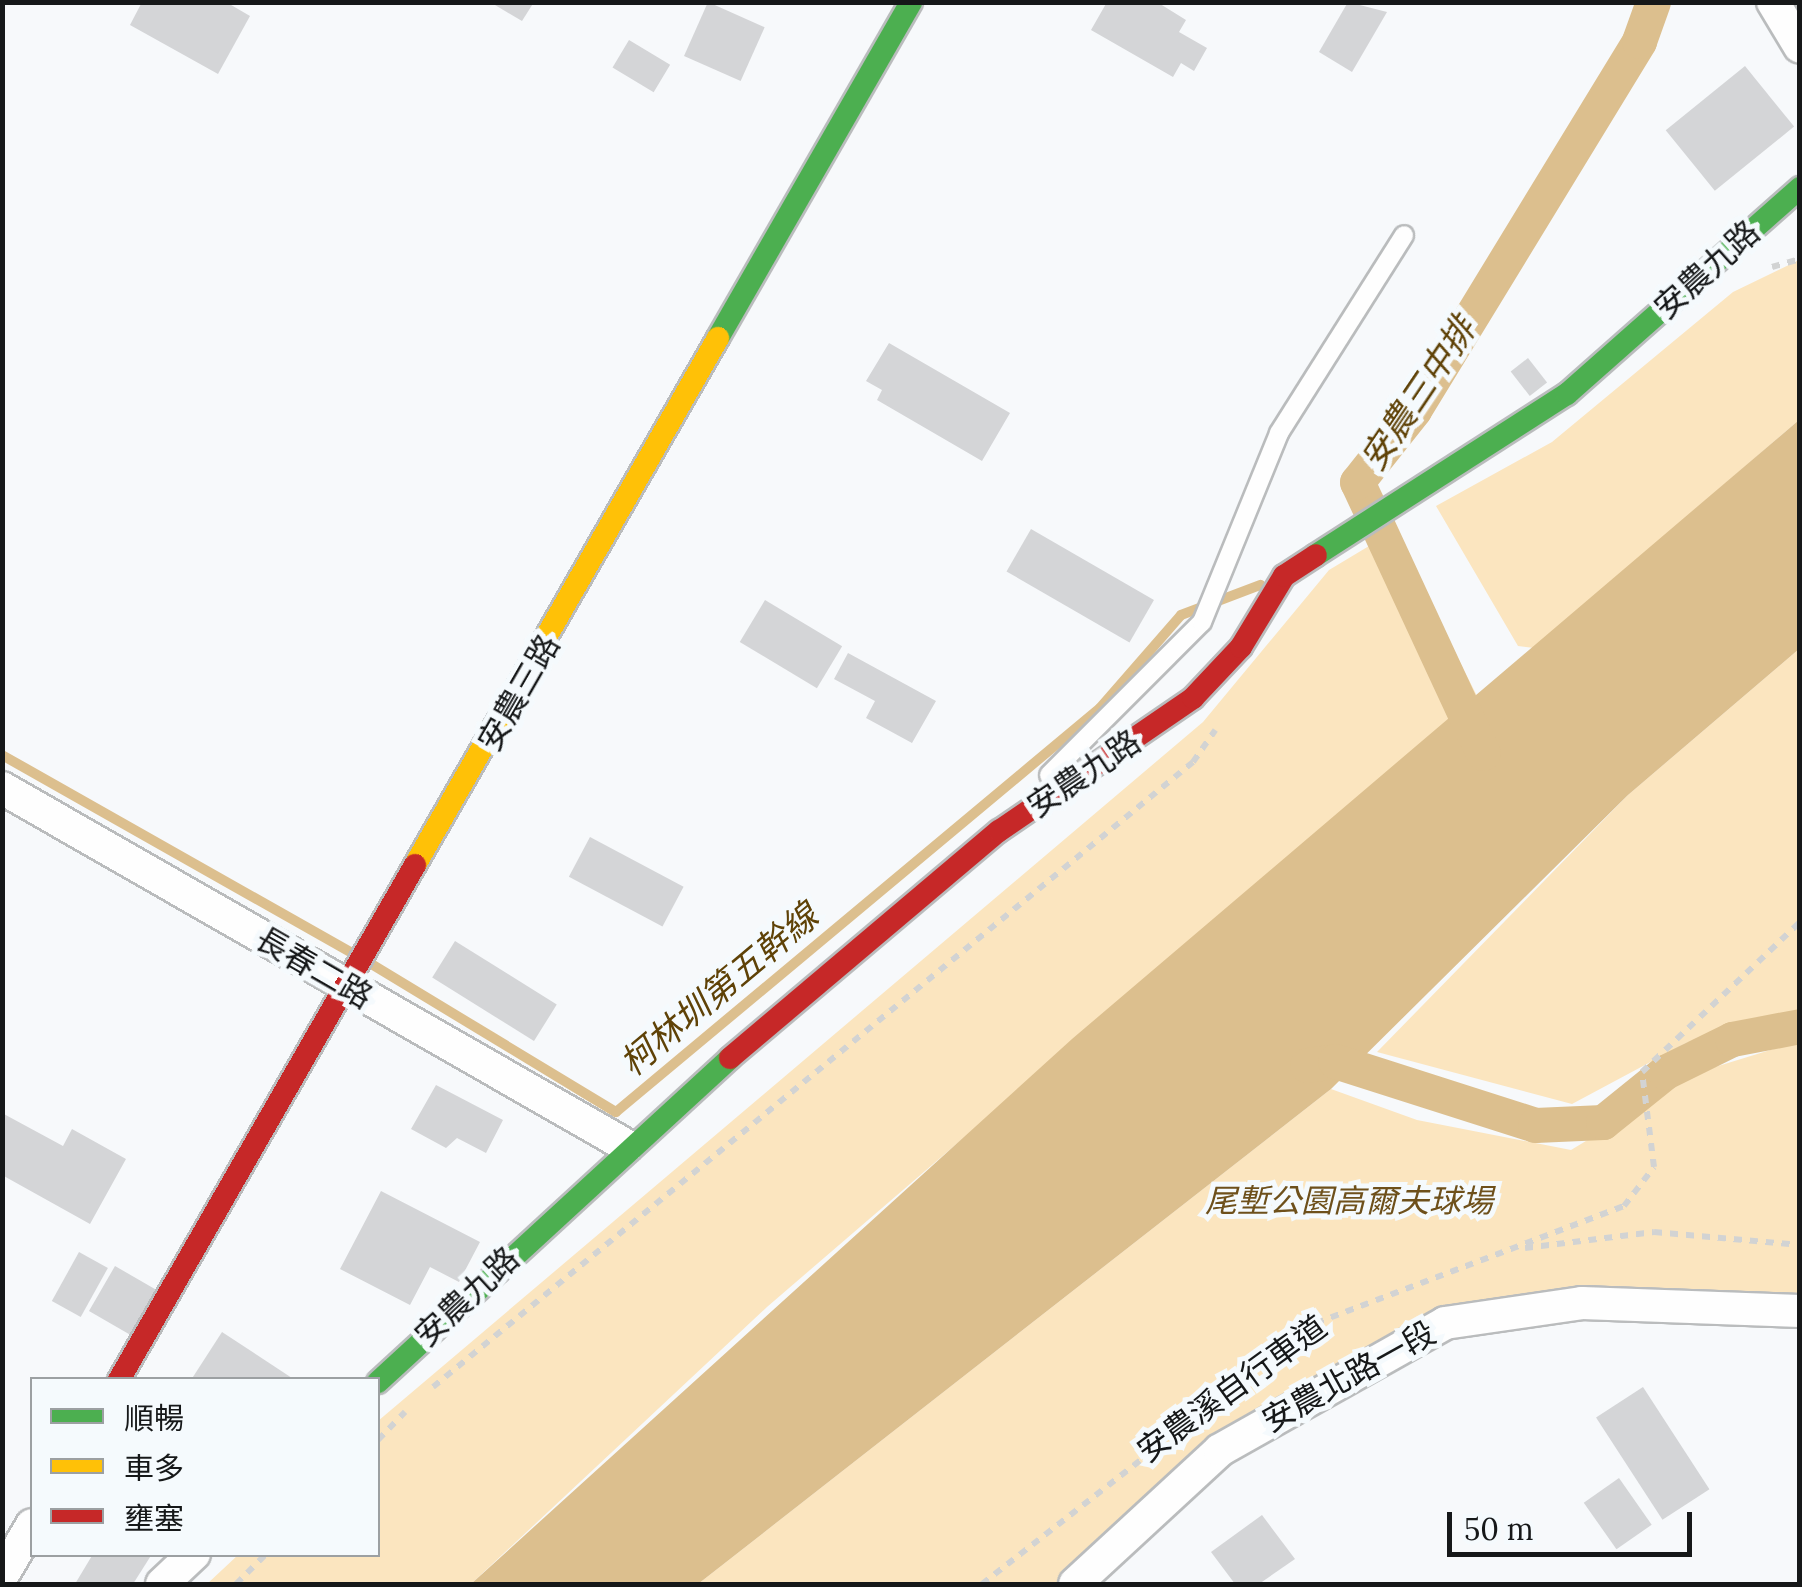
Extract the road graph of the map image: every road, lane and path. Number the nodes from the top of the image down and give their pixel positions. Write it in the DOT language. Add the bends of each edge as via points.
graph roads {
  1 [pos="912,2"];
  2 [pos="1773,2"];
  3 [pos="1800,47"];
  4 [pos="1800,188"];
  5 [pos="1404,234"];
  6 [pos="1221,722"];
  7 [pos="2,788"];
  8 [pos="1000,830"];
  9 [pos="1800,922"];
  10 [pos="351,990"];
  11 [pos="628,1146"];
  12 [pos="1800,1245"];
  13 [pos="1514,1250"];
  14 [pos="1800,1310"];
  15 [pos="121,1377"];
  16 [pos="380,1380"];
  17 [pos="380,1438"];
  18 [pos="30,1528"];
  19 [pos="191,1557"];
  20 [pos="263,1557"];
  21 [pos="2,1576"];
  22 [pos="162,1584"];
  23 [pos="236,1584"];
  24 [pos="982,1584"];
  25 [pos="1075,1584"];
  1 -- 10 [label="street, 安農三路"];
  2 -- 3 [label="street"];
  4 -- 8 [label="street, 安農九路" via="1566,394 1284,576 1241,647 1193,698"];
  5 -- 8 [label="lane" via="1279,433 1202,622"];
  6 -- 17 [label="path" via="1193,762"];
  7 -- 10 [label="street, 長春二路"];
  8 -- 11 [label="street, 安農九路"];
  9 -- 13 [label="path, 安農溪自行車道" via="1642,1076 1654,1167 1624,1206"];
  10 -- 11 [label="street, 長春二路"];
  10 -- 15 [label="street, 安農三路"];
  11 -- 16 [label="street, 安農九路"];
  12 -- 13 [label="path, 安農溪自行車道" via="1654,1232"];
  13 -- 24 [label="path, 安農溪自行車道" via="1446,1267 1316,1323"];
  14 -- 25 [label="street, 安農北路一段" via="1582,1302 1446,1322 1220,1450"];
  18 -- 21 [label="street"];
  19 -- 22 [label="street"];
  20 -- 23 [label="path"];
}
